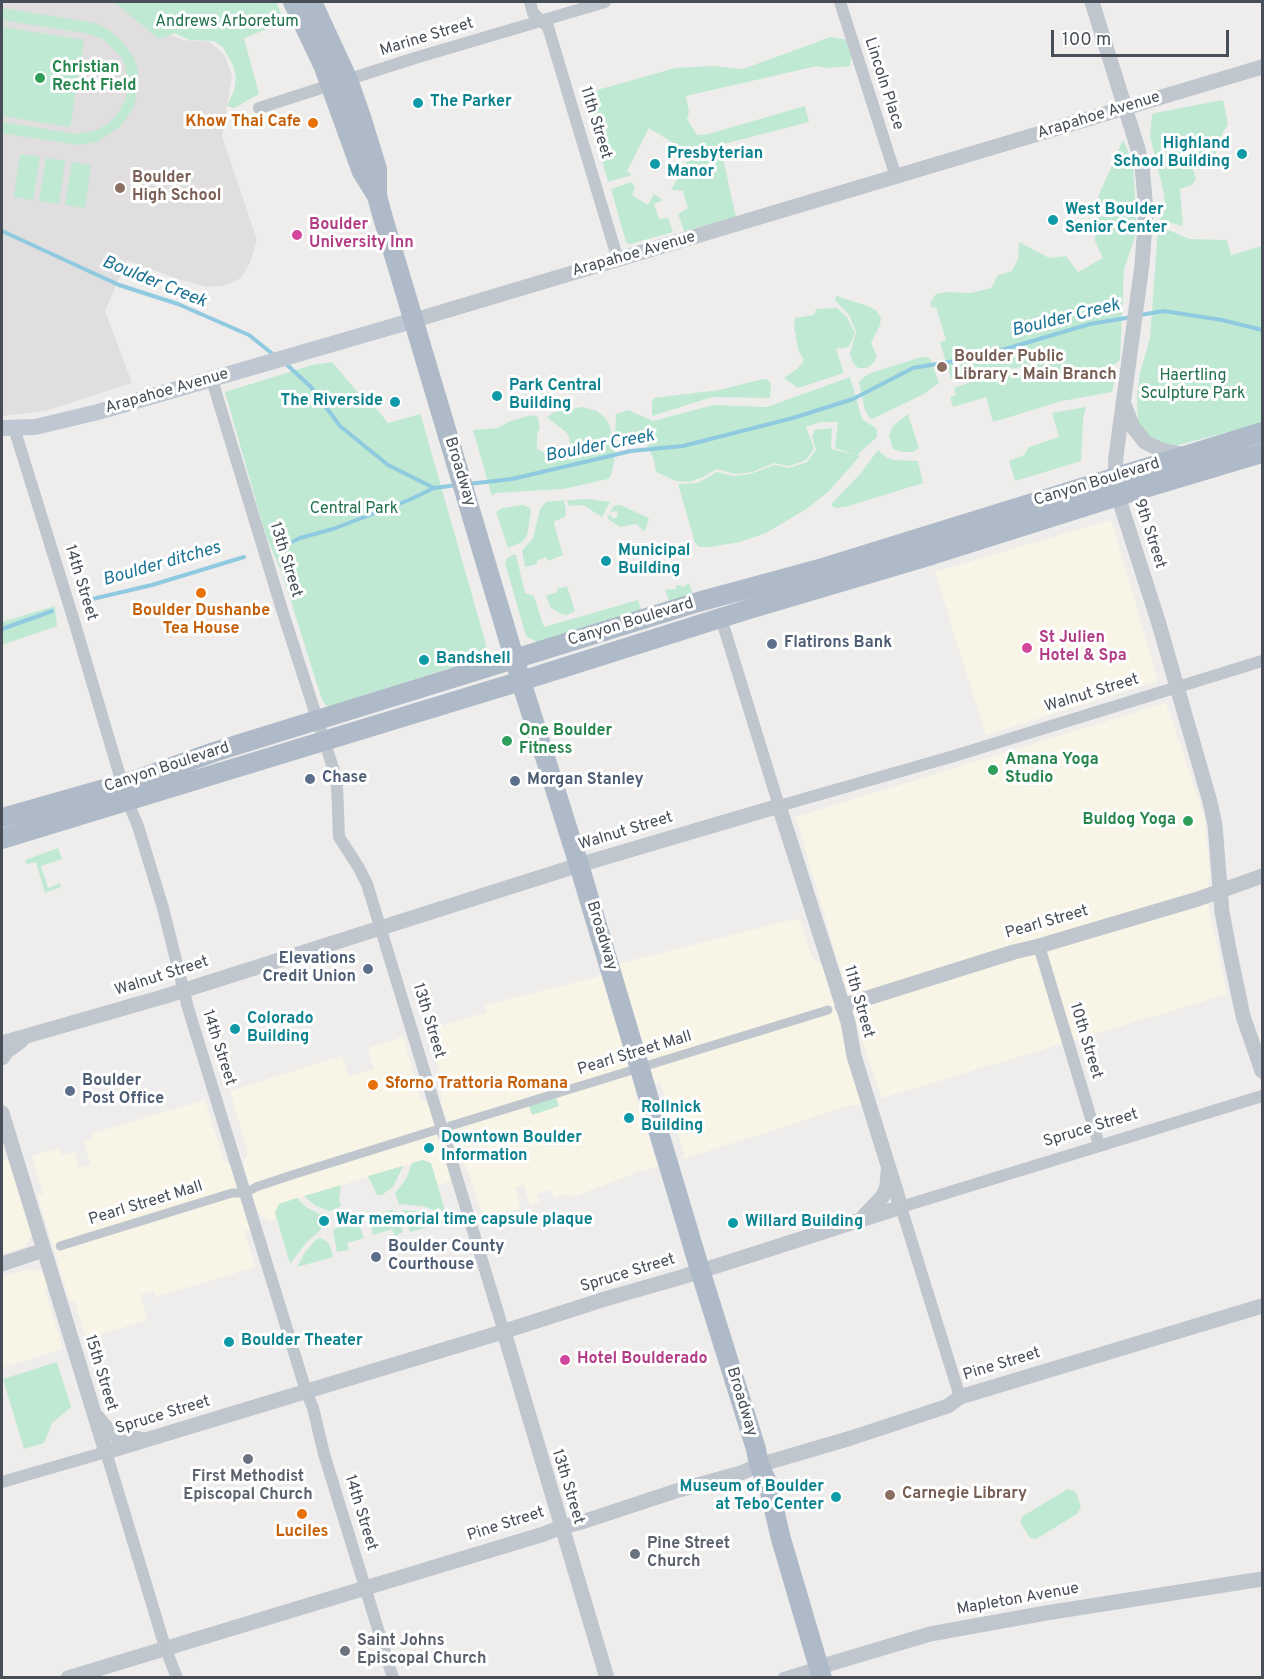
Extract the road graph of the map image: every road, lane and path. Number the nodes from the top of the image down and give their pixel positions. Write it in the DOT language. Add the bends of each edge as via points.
graph roads {
  1 [pos="293,2"];
  2 [pos="312,2"];
  3 [pos="530,2"];
  4 [pos="605,2"];
  5 [pos="840,2"];
  6 [pos="1092,2"];
  7 [pos="542,21"];
  8 [pos="1263,67"];
  9 [pos="340,82"];
  10 [pos="259,108"];
  11 [pos="1126,108"];
  12 [pos="896,177"];
  13 [pos="618,260"];
  14 [pos="415,320"];
  15 [pos="212,380"];
  16 [pos="1122,401"];
  17 [pos="8,428"];
  18 [pos="1263,432"];
  19 [pos="1263,453"];
  20 [pos="1187,455"];
  21 [pos="1117,486"];
  22 [pos="721,618"];
  23 [pos="514,659"];
  24 [pos="1263,661"];
  25 [pos="521,681"];
  26 [pos="1177,687"];
  27 [pos="317,720"];
  28 [pos="324,740"];
  29 [pos="125,792"];
  30 [pos="779,806"];
  31 [pos="744,816"];
  32 [pos="2,818"];
  33 [pos="788,833"];
  34 [pos="2,839"];
  35 [pos="579,865"];
  36 [pos="1263,876"];
  37 [pos="1220,890"];
  38 [pos="381,928"];
  39 [pos="1039,946"];
  40 [pos="183,990"];
  41 [pos="835,1008"];
  42 [pos="29,1036"];
  43 [pos="2,1043"];
  44 [pos="2,1058"];
  45 [pos="640,1069"];
  46 [pos="1263,1071"];
  47 [pos="1263,1096"];
  48 [pos="2,1113"];
  49 [pos="450,1126"];
  50 [pos="439,1129"];
  51 [pos="1099,1145"];
  52 [pos="886,1157"];
  53 [pos="251,1190"];
  54 [pos="240,1193"];
  55 [pos="901,1207"];
  56 [pos="859,1221"];
  57 [pos="60,1245"];
  58 [pos="44,1250"];
  59 [pos="2,1264"];
  60 [pos="700,1270"];
  61 [pos="1263,1306"];
  62 [pos="501,1325"];
  63 [pos="306,1391"];
  64 [pos="960,1397"];
  65 [pos="94,1412"];
  66 [pos="155,1438"];
  67 [pos="106,1452"];
  68 [pos="759,1465"];
  69 [pos="2,1482"];
  70 [pos="561,1527"];
  71 [pos="1263,1579"];
  72 [pos="364,1587"];
  73 [pos="165,1647"];
  74 [pos="820,1672"];
  75 [pos="68,1677"];
  76 [pos="177,1677"];
  77 [pos="393,1677"];
  78 [pos="607,1677"];
  79 [pos="784,1677"];
  1 -- 9 [label="main road, Broadway" via="315,46"];
  2 -- 9 [label="main road, Broadway"];
  3 -- 7 [label="street, 11th Street" via="533,13"];
  4 -- 7 [label="street, Marine Street"];
  5 -- 12 [label="street, Lincoln Place"];
  6 -- 11 [label="street, 9th Street"];
  7 -- 9 [label="street, Marine Street"];
  7 -- 13 [label="street, 11th Street" via="548,27"];
  8 -- 11 [label="street, Arapahoe Avenue"];
  9 -- 10 [label="street, Marine Street"];
  9 -- 14 [label="main road, Broadway" via="365,180 376,196"];
  11 -- 12 [label="street, Arapahoe Avenue"];
  11 -- 16 [label="street, 9th Street" via="1144,182 1146,222"];
  12 -- 13 [label="street, Arapahoe Avenue"];
  13 -- 14 [label="street, Arapahoe Avenue"];
  14 -- 15 [label="main road, Arapahoe Avenue"];
  14 -- 23 [label="main road, Broadway"];
  15 -- 17 [label="main road, Arapahoe Avenue" via="72,419"];
  15 -- 27 [label="street, 13th Street"];
  16 -- 20 [label="street" via="1133,427 1145,442"];
  16 -- 21 [label="street, 9th Street"];
  17 -- 29 [label="street, 14th Street" via="74,621"];
  18 -- 20 [label="main road, Canyon Boulevard"];
  19 -- 21 [label="main road, Canyon Boulevard"];
  20 -- 21 [label="main road, Canyon Boulevard"];
  21 -- 22 [label="main road, Canyon Boulevard" via="922,558"];
  21 -- 23 [label="main road, Canyon Boulevard" via="704,600"];
  21 -- 26 [label="street, 9th Street"];
  22 -- 25 [label="main road, Canyon Boulevard"];
  22 -- 30 [label="street, 11th Street"];
  23 -- 25 [label="main road, Broadway"];
  23 -- 27 [label="main road, Canyon Boulevard"];
  24 -- 26 [label="street, Walnut Street"];
  25 -- 28 [label="main road, Canyon Boulevard"];
  25 -- 35 [label="main road, Broadway"];
  26 -- 30 [label="street, Walnut Street"];
  26 -- 37 [label="street, 9th Street" via="1215,825"];
  27 -- 28 [label="street, 13th Street"];
  27 -- 29 [label="main road, Canyon Boulevard" via="214,752"];
  28 -- 29 [label="main road, Canyon Boulevard"];
  28 -- 38 [label="street, 13th Street" via="338,785 339,837 365,879"];
  29 -- 32 [label="main road, Canyon Boulevard"];
  29 -- 34 [label="main road, Canyon Boulevard"];
  29 -- 40 [label="street, 14th Street" via="163,908"];
  30 -- 31 [label="street, Walnut Street"];
  30 -- 33 [label="street, 11th Street"];
  31 -- 33 [label="street" via="766,815"];
  31 -- 35 [label="street, Walnut Street"];
  33 -- 41 [label="street, 11th Street"];
  35 -- 38 [label="street, Walnut Street"];
  35 -- 45 [label="main road, Broadway"];
  36 -- 37 [label="street, Pearl Street"];
  37 -- 39 [label="street, Pearl Street"];
  37 -- 46 [label="street, 9th Street" via="1243,1016"];
  38 -- 40 [label="street, Walnut Street"];
  38 -- 62 [label="street, 13th Street"];
  39 -- 41 [label="street, Pearl Street"];
  39 -- 51 [label="street, 10th Street"];
  40 -- 42 [label="street, Walnut Street"];
  40 -- 63 [label="street, 14th Street"];
  41 -- 45 [label="street, Pearl Street Mall"];
  41 -- 52 [label="street, 11th Street"];
  42 -- 43 [label="street, Walnut Street"];
  42 -- 44 [label="street"];
  45 -- 49 [label="street, Pearl Street Mall"];
  45 -- 60 [label="main road, Broadway"];
  47 -- 51 [label="street, Spruce Street"];
  48 -- 58 [label="street, 15th Street"];
  50 -- 53 [label="street"];
  51 -- 55 [label="street, Spruce Street"];
  52 -- 55 [label="street, 11th Street"];
  52 -- 56 [label="street" via="888,1177 884,1196"];
  54 -- 57 [label="street, Pearl Street Mall"];
  55 -- 56 [label="street, Spruce Street"];
  55 -- 64 [label="street, 11th Street"];
  56 -- 60 [label="street, Spruce Street"];
  58 -- 59 [label="street"];
  58 -- 65 [label="street, 15th Street"];
  60 -- 62 [label="street, Spruce Street"];
  60 -- 68 [label="main road, Broadway"];
  61 -- 64 [label="street, Pine Street"];
  62 -- 63 [label="street, Spruce Street"];
  62 -- 70 [label="street, 13th Street"];
  63 -- 66 [label="street, Spruce Street"];
  63 -- 72 [label="street, 14th Street"];
  64 -- 68 [label="street, Pine Street" via="948,1406"];
  65 -- 66 [label="street" via="118,1436"];
  65 -- 67 [label="street, 15th Street"];
  66 -- 67 [label="street, Spruce Street"];
  67 -- 69 [label="street, Spruce Street"];
  67 -- 73 [label="street, 15th Street"];
  68 -- 70 [label="street, Pine Street"];
  68 -- 74 [label="main road, Broadway" via="768,1484"];
  70 -- 72 [label="street, Pine Street"];
  70 -- 78 [label="street, 13th Street"];
  71 -- 74 [label="street, Mapleton Avenue" via="930,1634"];
  72 -- 73 [label="street, Pine Street"];
  72 -- 77 [label="street, 14th Street"];
  73 -- 75 [label="street, Pine Street"];
  73 -- 76 [label="street, 15th Street"];
  74 -- 79 [label="street, Mapleton Avenue"];
}
